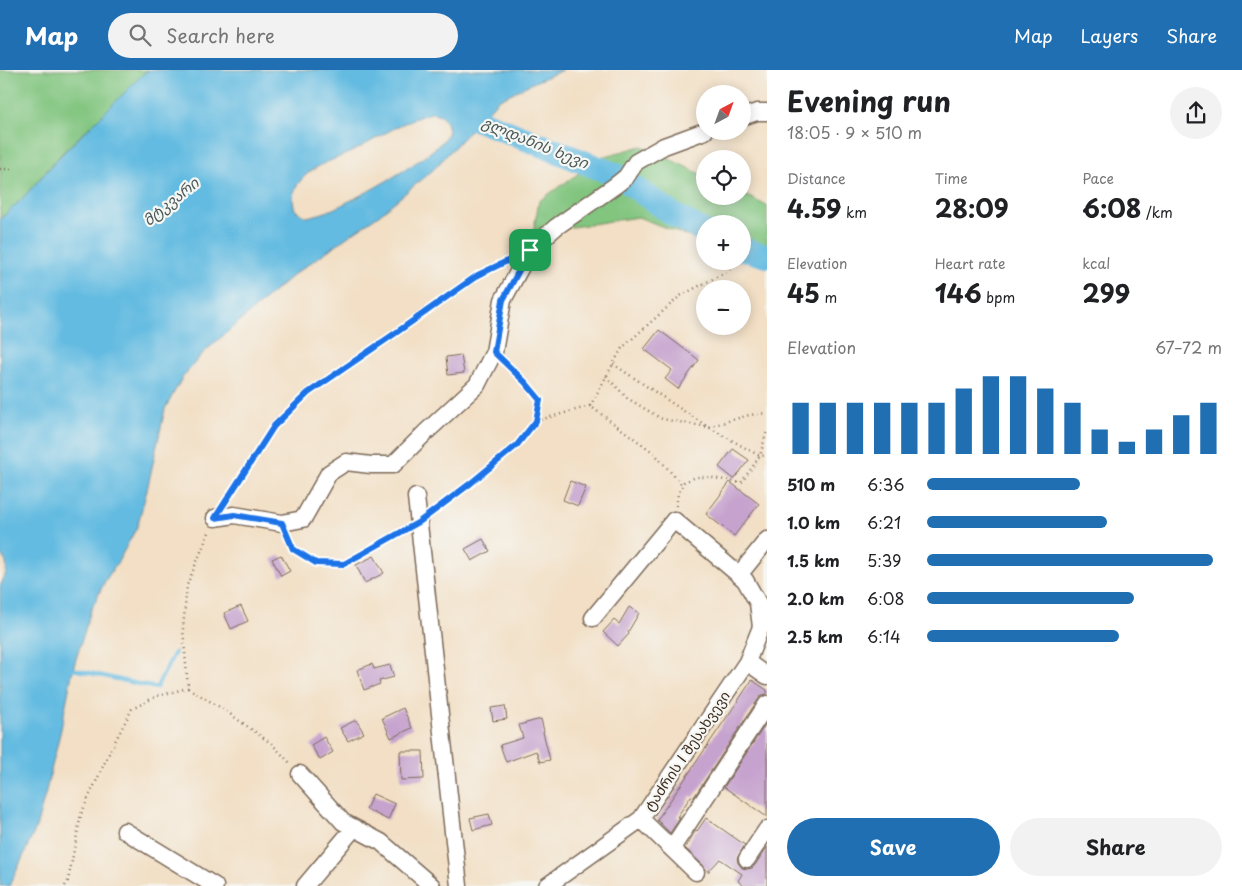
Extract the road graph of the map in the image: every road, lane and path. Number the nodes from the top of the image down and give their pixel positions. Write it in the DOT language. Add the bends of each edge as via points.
graph roads {
  1 [pos="767,112"];
  2 [pos="751,114"];
  3 [pos="696,134"];
  4 [pos="0,169"];
  5 [pos="12,170"];
  6 [pos="530,250"];
  7 [pos="730,270"];
  8 [pos="494,352"];
  9 [pos="613,364"];
  10 [pos="606,376"];
  11 [pos="590,406"];
  12 [pos="767,413"];
  13 [pos="536,421"];
  14 [pos="708,427"];
  15 [pos="767,430"];
  16 [pos="767,455"];
  17 [pos="760,456"];
  18 [pos="682,485"];
  19 [pos="416,497"];
  20 [pos="215,518"];
  21 [pos="674,520"];
  22 [pos="419,522"];
  23 [pos="282,523"];
  24 [pos="767,540"];
  25 [pos="739,575"];
  26 [pos="593,618"];
  27 [pos="747,662"];
  28 [pos="767,676"];
  29 [pos="188,688"];
  30 [pos="767,704"];
  31 [pos="300,774"];
  32 [pos="641,819"];
  33 [pos="354,828"];
  34 [pos="767,829"];
  35 [pos="125,831"];
  36 [pos="672,848"];
  37 [pos="747,859"];
  38 [pos="696,872"];
  39 [pos="65,886"];
  40 [pos="215,886"];
  41 [pos="305,886"];
  42 [pos="432,886"];
  43 [pos="458,886"];
  44 [pos="547,886"];
  1 -- 2 [label="street"];
  3 -- 6 [label="street" via="664,146 636,162 626,177 556,227"];
  4 -- 5 [label="path"];
  6 -- 8 [label="street" via="503,300"];
  6 -- 20 [label="path" via="478,275 308,393 274,426"];
  7 -- 9 [label="path" via="680,296 622,348"];
  8 -- 13 [label="path" via="540,400"];
  8 -- 23 [label="street" via="478,385 393,465 346,462 329,473 302,519"];
  9 -- 10 [label="path"];
  9 -- 14 [label="path"];
  10 -- 11 [label="path"];
  10 -- 14 [label="path" via="627,398 662,420"];
  11 -- 13 [label="path"];
  11 -- 18 [label="path" via="654,452"];
  12 -- 14 [label="path"];
  13 -- 22 [label="path" via="517,445"];
  14 -- 17 [label="path"];
  15 -- 17 [label="path"];
  16 -- 17 [label="path"];
  17 -- 18 [label="path" via="741,483 696,477"];
  18 -- 21 [label="path"];
  19 -- 22 [label="street"];
  20 -- 23 [label="street" via="234,515"];
  20 -- 29 [label="path" via="187,585 183,629"];
  21 -- 25 [label="street, ტაძრის I შესახვევი"];
  21 -- 26 [label="street"];
  22 -- 23 [label="path" via="344,564 316,563 293,549"];
  22 -- 43 [label="street"];
  24 -- 25 [label="street"];
  25 -- 27 [label="street, ტაძრის I შესახვევი" via="758,602 761,627"];
  27 -- 28 [label="street"];
  27 -- 32 [label="street, ტაძრის I შესახვევი"];
  29 -- 31 [label="path" via="272,744"];
  29 -- 39 [label="path" via="157,696 132,709 81,814"];
  30 -- 36 [label="street"];
  31 -- 33 [label="street" via="343,822"];
  32 -- 36 [label="street"];
  32 -- 44 [label="street, ტაძრის I შესახვევი"];
  33 -- 41 [label="street"];
  33 -- 42 [label="street" via="381,842"];
  34 -- 37 [label="street"];
  35 -- 40 [label="street"];
  36 -- 38 [label="street"];
}
